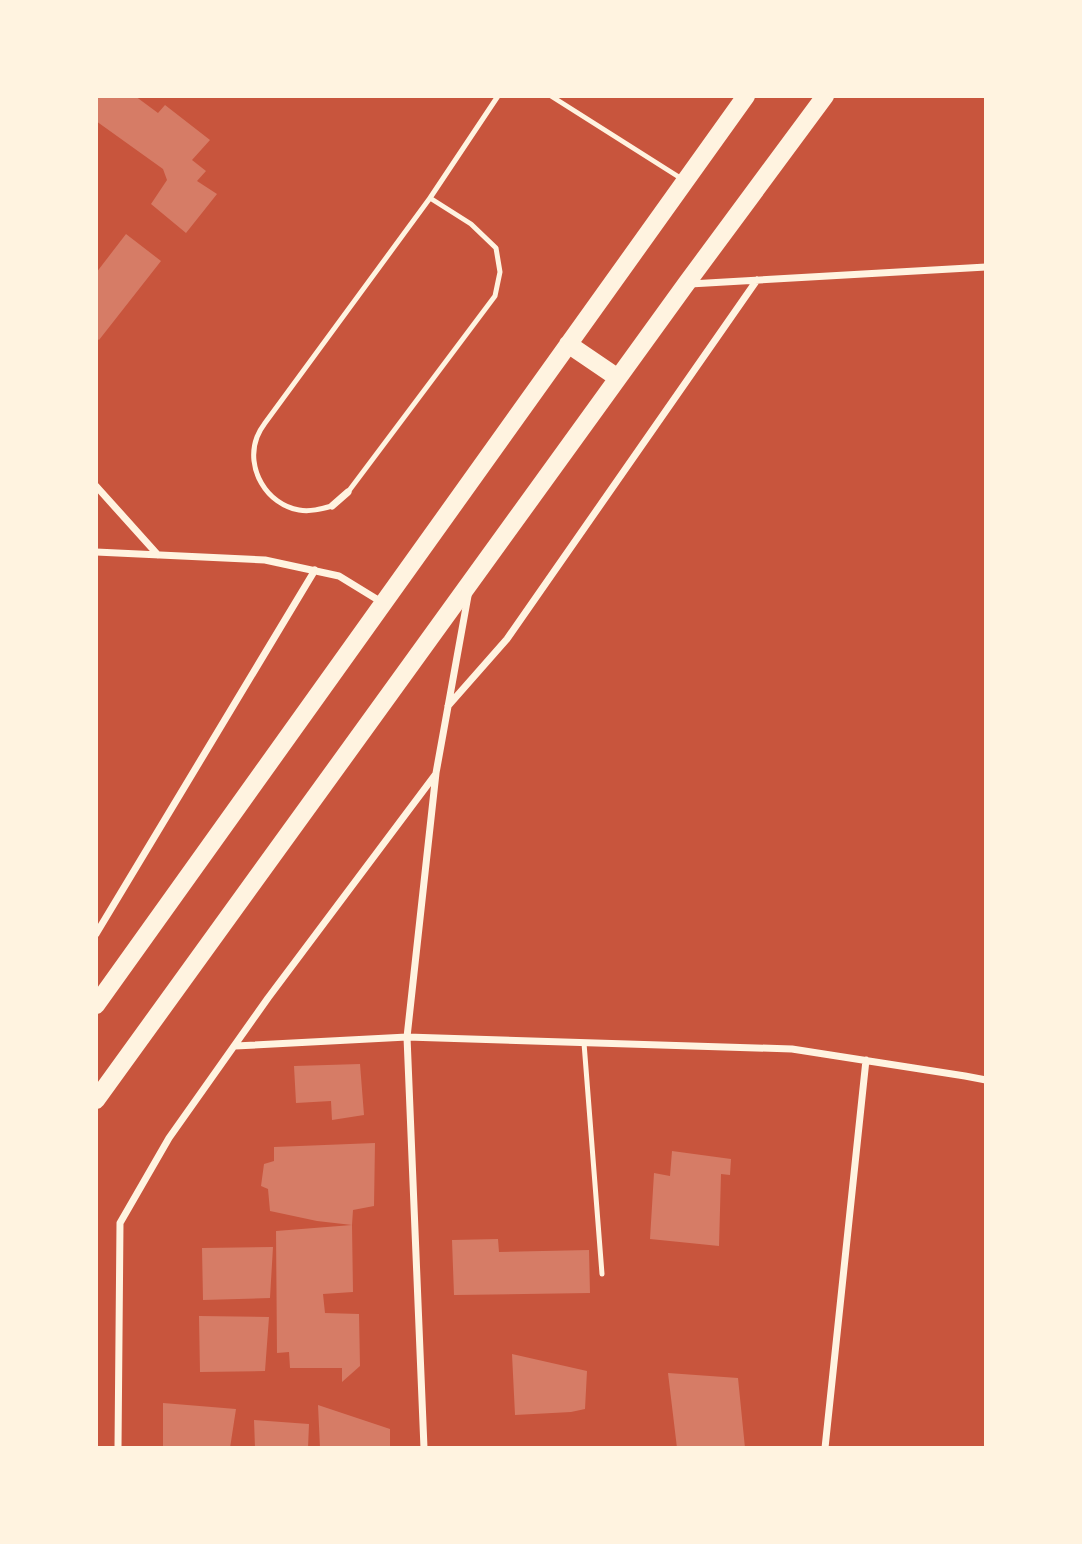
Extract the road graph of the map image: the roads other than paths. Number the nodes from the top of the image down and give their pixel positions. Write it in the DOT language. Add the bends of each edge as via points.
graph roads {
  1 [pos="498,96"];
  2 [pos="551,96"];
  3 [pos="746,96"];
  4 [pos="825,96"];
  5 [pos="685,181"];
  6 [pos="430,198"];
  7 [pos="986,267"];
  8 [pos="757,280"];
  9 [pos="685,284"];
  10 [pos="568,344"];
  11 [pos="618,378"];
  12 [pos="96,486"];
  13 [pos="348,492"];
  14 [pos="332,506"];
  15 [pos="96,552"];
  16 [pos="158,555"];
  17 [pos="315,570"];
  18 [pos="471,579"];
  19 [pos="383,603"];
  20 [pos="448,707"];
  21 [pos="436,773"];
  22 [pos="96,934"];
  23 [pos="96,1004"];
  24 [pos="407,1037"];
  25 [pos="584,1043"];
  26 [pos="235,1046"];
  27 [pos="866,1060"];
  28 [pos="986,1080"];
  29 [pos="96,1100"];
  30 [pos="602,1274"];
  31 [pos="118,1448"];
  32 [pos="424,1448"];
  33 [pos="825,1448"];
  1 -- 6 [label="lane"];
  2 -- 5 [label="lane"];
  3 -- 5 [label="main road"];
  4 -- 9 [label="main road"];
  5 -- 10 [label="main road"];
  6 -- 13 [label="lane" via="471,224 496,248 500,272 495,296"];
  6 -- 14 [label="lane" via="256,439 253,457 266,491 298,510"];
  7 -- 8 [label="street"];
  8 -- 9 [label="street"];
  8 -- 20 [label="street" via="507,639"];
  9 -- 11 [label="main road"];
  10 -- 11 [label="main road"];
  10 -- 19 [label="main road"];
  11 -- 18 [label="main road"];
  12 -- 16 [label="street"];
  13 -- 14 [label="street"];
  15 -- 16 [label="street"];
  16 -- 17 [label="street" via="265,560"];
  17 -- 19 [label="street" via="339,576"];
  17 -- 22 [label="street"];
  18 -- 20 [label="street"];
  18 -- 29 [label="main road"];
  19 -- 23 [label="main road"];
  20 -- 21 [label="street"];
  21 -- 24 [label="street"];
  21 -- 26 [label="street"];
  24 -- 25 [label="street"];
  24 -- 26 [label="street"];
  24 -- 32 [label="street"];
  25 -- 27 [label="street" via="792,1049"];
  25 -- 30 [label="lane"];
  26 -- 31 [label="street" via="169,1138 120,1223"];
  27 -- 28 [label="street"];
  27 -- 33 [label="street"];
}
